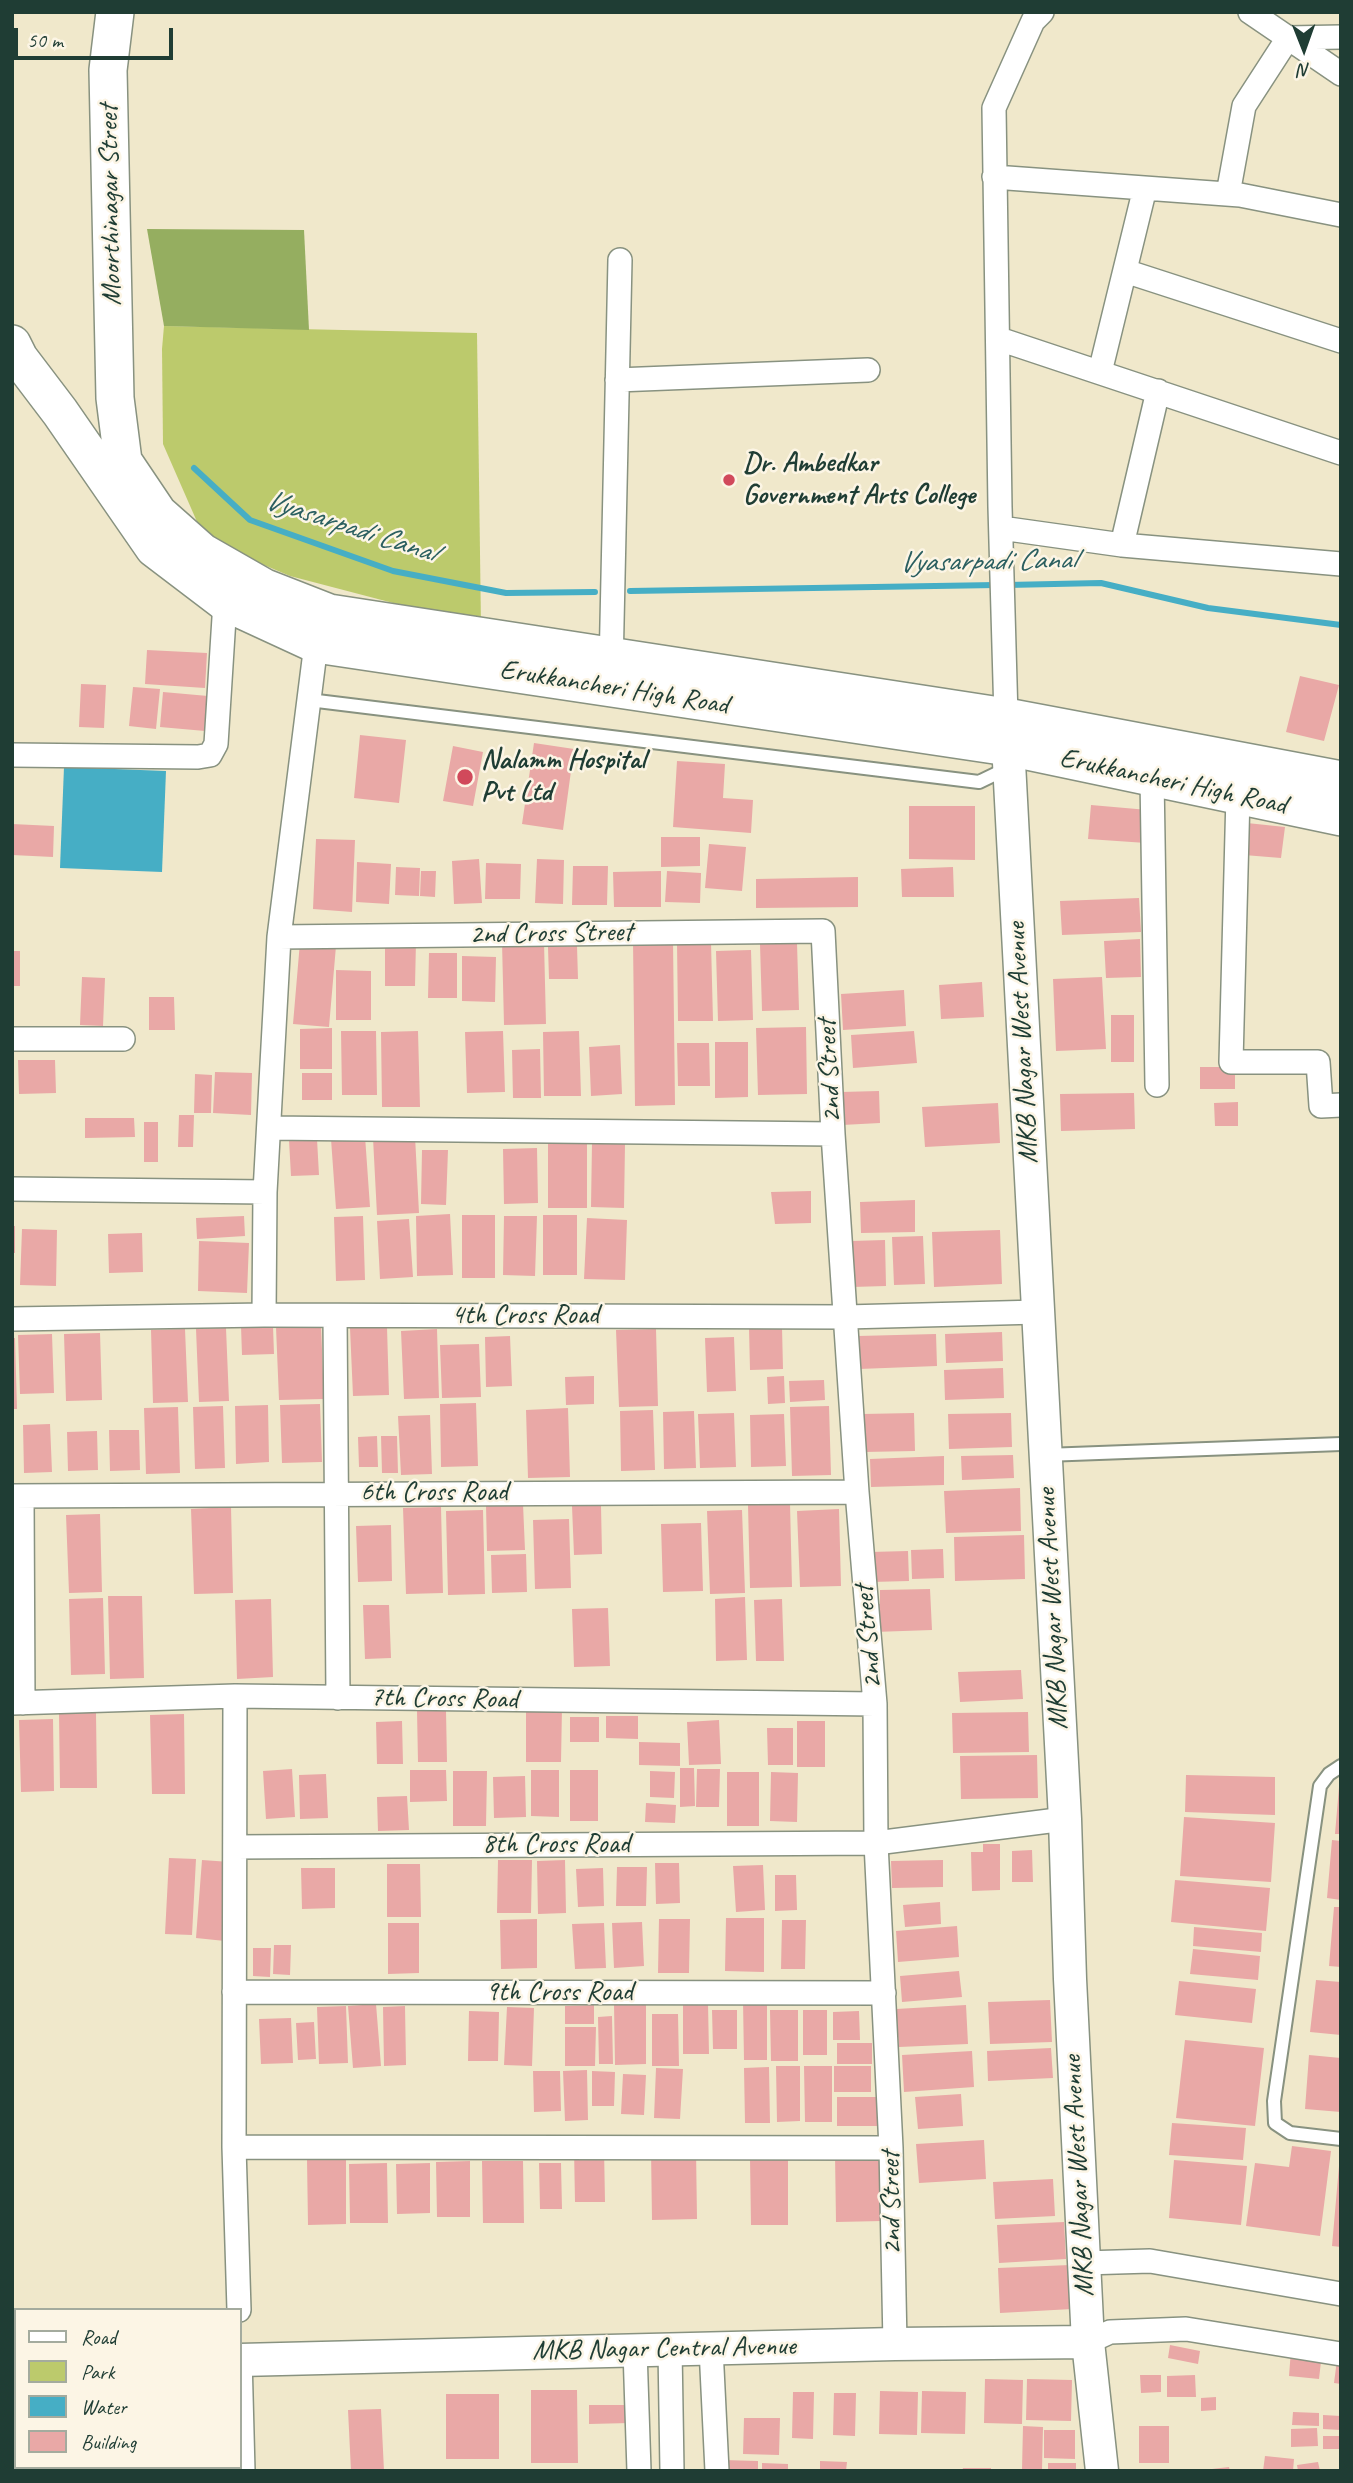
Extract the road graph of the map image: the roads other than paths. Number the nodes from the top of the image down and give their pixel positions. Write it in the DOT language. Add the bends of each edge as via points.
graph roads {
  1 [pos="115,12"];
  2 [pos="1042,12"];
  3 [pos="1250,12"];
  4 [pos="1341,37"];
  5 [pos="1288,38"];
  6 [pos="1341,74"];
  7 [pos="994,177"];
  8 [pos="1145,188"];
  9 [pos="1228,194"];
  10 [pos="1341,215"];
  11 [pos="620,260"];
  12 [pos="1125,271"];
  13 [pos="999,339"];
  14 [pos="1341,341"];
  15 [pos="15,353"];
  16 [pos="868,370"];
  17 [pos="1100,372"];
  18 [pos="617,380"];
  19 [pos="1158,391"];
  20 [pos="1341,453"];
  21 [pos="1001,528"];
  22 [pos="1122,545"];
  23 [pos="1341,564"];
  24 [pos="225,602"];
  25 [pos="316,643"];
  26 [pos="612,673"];
  27 [pos="309,700"];
  28 [pos="1008,744"];
  29 [pos="12,755"];
  30 [pos="1152,778"];
  31 [pos="1341,780"];
  32 [pos="1238,795"];
  33 [pos="1341,817"];
  34 [pos="823,931"];
  35 [pos="279,937"];
  36 [pos="12,1039"];
  37 [pos="123,1039"];
  38 [pos="1157,1085"];
  39 [pos="1341,1105"];
  40 [pos="269,1128"];
  41 [pos="833,1134"];
  42 [pos="12,1189"];
  43 [pos="265,1192"];
  44 [pos="1038,1312"];
  45 [pos="264,1315"];
  46 [pos="335,1316"];
  47 [pos="846,1317"];
  48 [pos="12,1319"];
  49 [pos="1341,1444"];
  50 [pos="1045,1455"];
  51 [pos="857,1492"];
  52 [pos="336,1493"];
  53 [pos="17,1496"];
  54 [pos="235,1696"];
  55 [pos="338,1698"];
  56 [pos="18,1703"];
  57 [pos="876,1704"];
  58 [pos="1341,1766"];
  59 [pos="1065,1819"];
  60 [pos="876,1843"];
  61 [pos="235,1847"];
  62 [pos="234,1992"];
  63 [pos="884,1993"];
  64 [pos="1341,2139"];
  65 [pos="234,2147"];
  66 [pos="891,2148"];
  67 [pos="1084,2263"];
  68 [pos="1341,2294"];
  69 [pos="239,2308"];
  70 [pos="1088,2342"];
  71 [pos="895,2344"];
  72 [pos="710,2348"];
  73 [pos="670,2349"];
  74 [pos="635,2350"];
  75 [pos="1341,2354"];
  76 [pos="242,2359"];
  77 [pos="242,2434"];
  78 [pos="243,2471"];
  79 [pos="639,2471"];
  80 [pos="671,2471"];
  81 [pos="717,2471"];
  82 [pos="1102,2471"];
  1 -- 26 [label="main road, Moorthinagar Street" via="108,70 115,398 123,461 158,513 202,552 265,588 329,613"];
  2 -- 7 [label="street" via="1033,21 994,108"];
  3 -- 5 [label="street"];
  4 -- 5 [label="street"];
  5 -- 6 [label="street"];
  5 -- 9 [label="street" via="1244,106"];
  7 -- 8 [label="street"];
  7 -- 13 [label="street"];
  8 -- 9 [label="street"];
  8 -- 12 [label="street"];
  9 -- 10 [label="street"];
  11 -- 18 [label="street"];
  12 -- 14 [label="street"];
  12 -- 17 [label="street"];
  13 -- 17 [label="street"];
  13 -- 21 [label="street"];
  15 -- 24 [label="main road, Erukkancheri High Road" via="154,548"];
  16 -- 18 [label="street"];
  17 -- 19 [label="street"];
  18 -- 26 [label="street"];
  19 -- 20 [label="street"];
  19 -- 22 [label="street"];
  21 -- 22 [label="street"];
  21 -- 28 [label="street"];
  22 -- 23 [label="street"];
  24 -- 25 [label="main road, Erukkancheri High Road"];
  24 -- 29 [label="street" via="216,744 210,755"];
  25 -- 26 [label="main road, Erukkancheri High Road"];
  25 -- 27 [label="street"];
  26 -- 28 [label="main road, Erukkancheri High Road"];
  27 -- 28 [label="lane" via="979,782"];
  27 -- 35 [label="street"];
  28 -- 30 [label="main road, Erukkancheri High Road"];
  28 -- 31 [label="main road"];
  28 -- 44 [label="main road, MKB Nagar West Avenue"];
  30 -- 32 [label="main road, Erukkancheri High Road"];
  30 -- 38 [label="street"];
  32 -- 33 [label="main road, Erukkancheri High Road"];
  32 -- 39 [label="street" via="1231,1062 1318,1062 1321,1106"];
  34 -- 35 [label="street, 2nd Cross Street"];
  34 -- 41 [label="street, 2nd Street"];
  35 -- 40 [label="street"];
  36 -- 37 [label="street"];
  40 -- 41 [label="street"];
  40 -- 43 [label="street"];
  41 -- 47 [label="street, 2nd Street"];
  42 -- 43 [label="street"];
  43 -- 45 [label="street"];
  44 -- 47 [label="street, 4th Cross Road"];
  44 -- 50 [label="main road, MKB Nagar West Avenue"];
  45 -- 46 [label="street, 4th Cross Road"];
  45 -- 48 [label="street, 4th Cross Road"];
  46 -- 47 [label="street, 4th Cross Road"];
  46 -- 52 [label="street"];
  47 -- 51 [label="street, 2nd Street"];
  49 -- 50 [label="lane"];
  50 -- 59 [label="main road, MKB Nagar West Avenue"];
  51 -- 52 [label="street, 6th Cross Road"];
  51 -- 57 [label="street, 2nd Street"];
  52 -- 53 [label="street, 6th Cross Road"];
  52 -- 55 [label="street"];
  53 -- 56 [label="street"];
  54 -- 55 [label="street, 7th Cross Road"];
  54 -- 56 [label="street, 7th Cross Road"];
  54 -- 61 [label="street"];
  55 -- 57 [label="street, 7th Cross Road"];
  57 -- 60 [label="street, 2nd Street"];
  58 -- 64 [label="lane" via="1320,1786 1274,2101 1275,2123 1290,2133"];
  59 -- 60 [label="street, 8th Cross Road"];
  59 -- 67 [label="main road, MKB Nagar West Avenue"];
  60 -- 61 [label="street, 8th Cross Road"];
  60 -- 63 [label="street, 2nd Street"];
  61 -- 62 [label="street"];
  62 -- 63 [label="street, 9th Cross Road"];
  62 -- 65 [label="street"];
  63 -- 66 [label="street, 2nd Street"];
  65 -- 66 [label="street"];
  65 -- 69 [label="street"];
  66 -- 71 [label="street, 2nd Street"];
  67 -- 68 [label="street" via="1150,2261"];
  67 -- 70 [label="main road, MKB Nagar West Avenue"];
  70 -- 71 [label="main road, MKB Nagar Central Avenue"];
  70 -- 75 [label="street" via="1110,2332 1186,2329"];
  70 -- 82 [label="main road, MKB Nagar West Avenue"];
  71 -- 72 [label="main road, MKB Nagar Central Avenue"];
  72 -- 73 [label="main road, MKB Nagar Central Avenue"];
  72 -- 81 [label="street"];
  73 -- 74 [label="main road, MKB Nagar Central Avenue"];
  73 -- 80 [label="street"];
  74 -- 76 [label="main road, MKB Nagar Central Avenue"];
  74 -- 79 [label="street"];
  77 -- 78 [label="street"];
}
